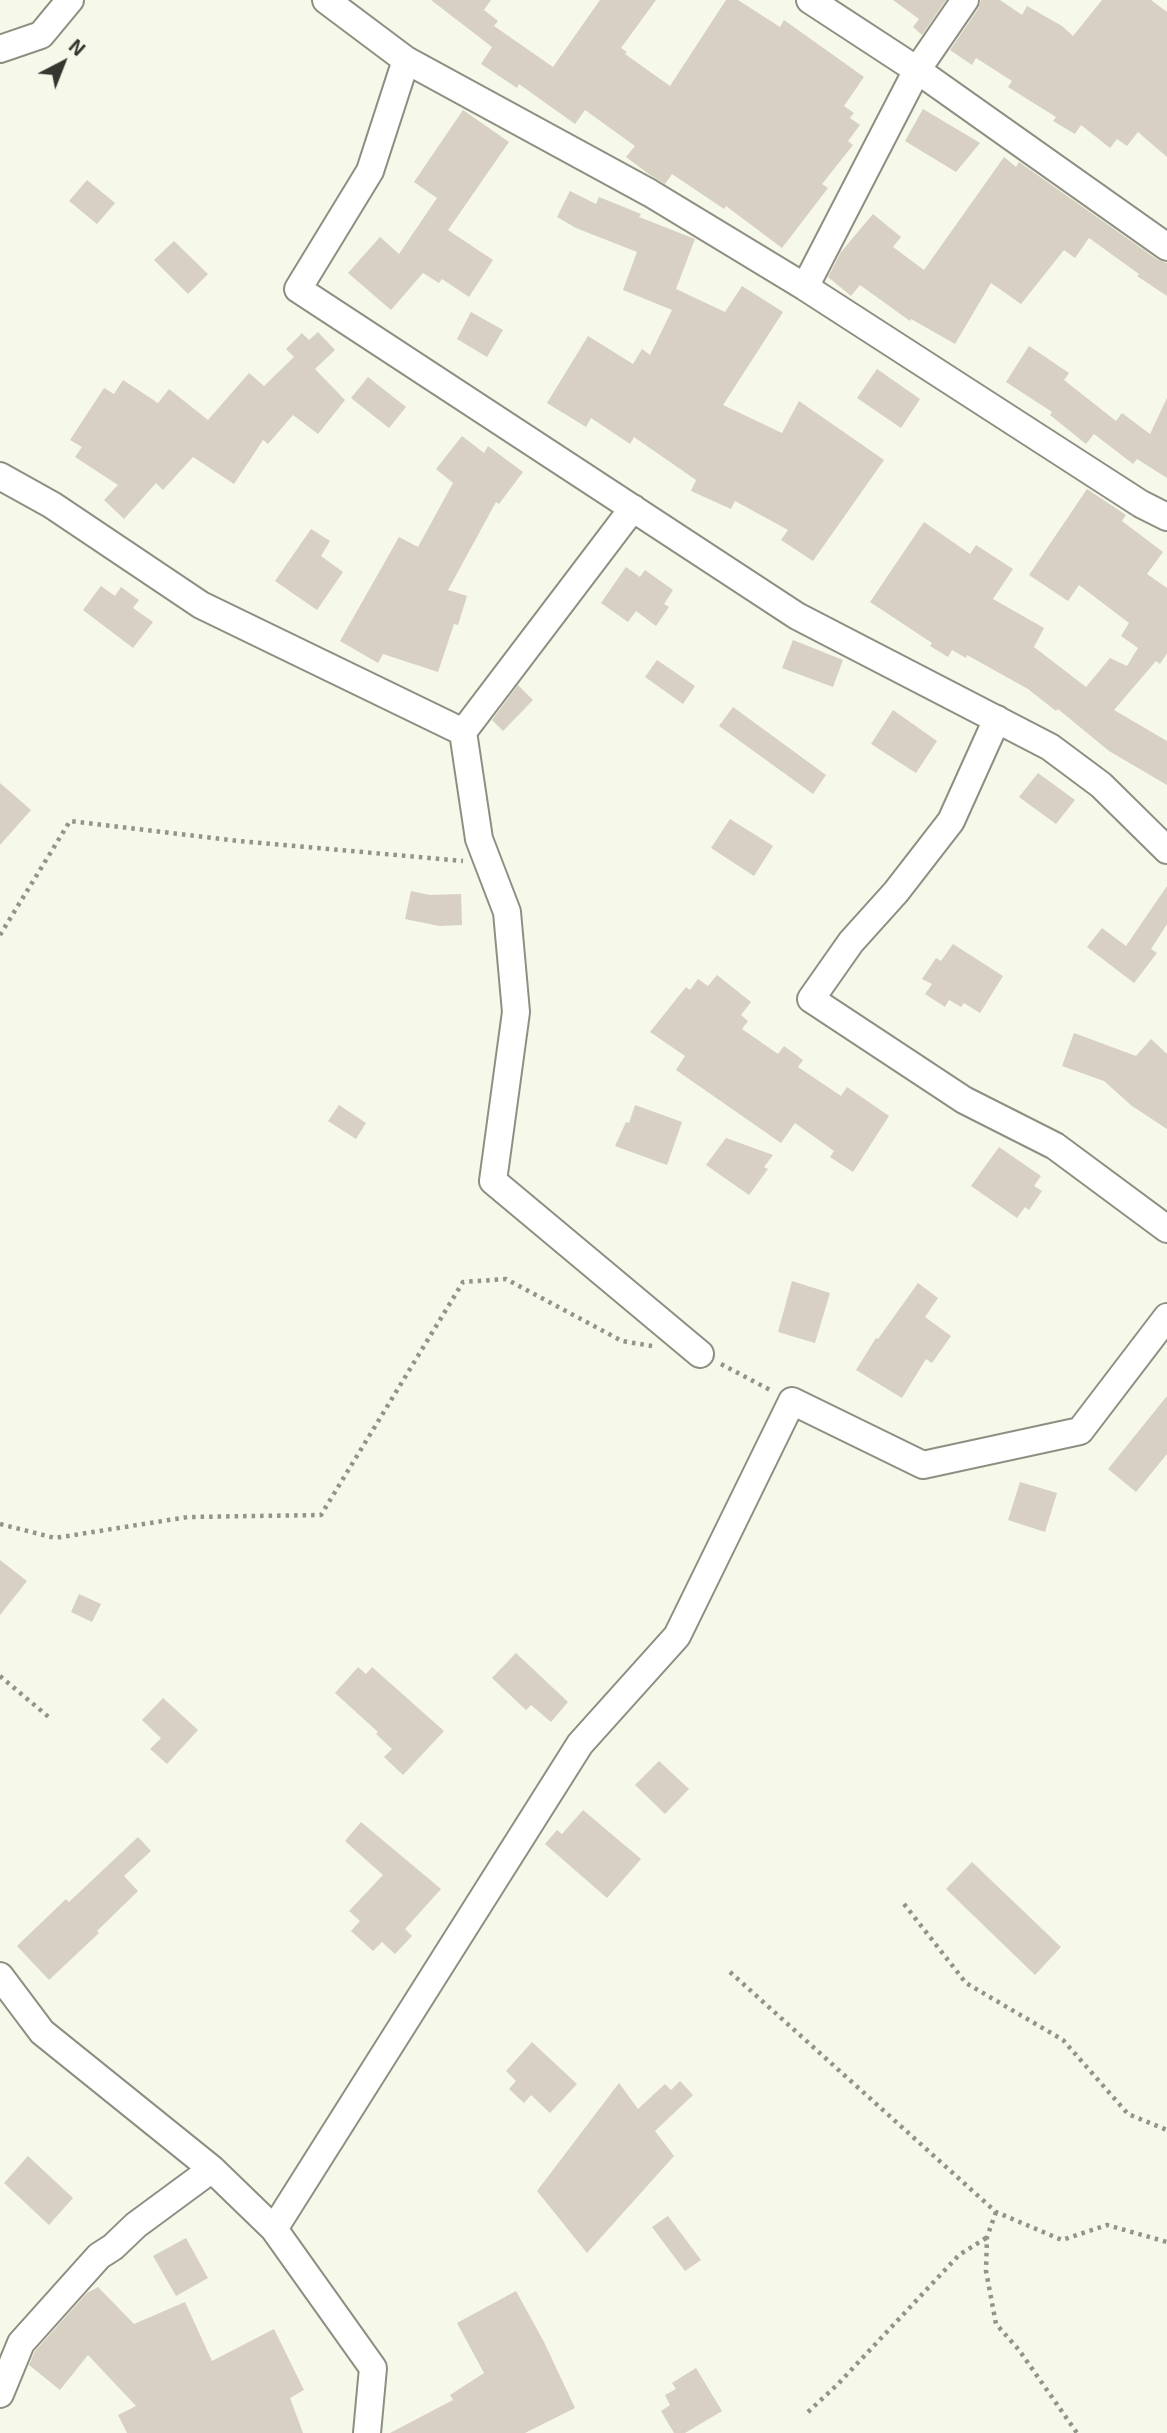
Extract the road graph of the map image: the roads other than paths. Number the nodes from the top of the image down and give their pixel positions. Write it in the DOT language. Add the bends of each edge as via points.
graph roads {
  1 [pos="70,0"];
  2 [pos="326,0"];
  3 [pos="810,0"];
  4 [pos="965,0"];
  5 [pos="0,49"];
  6 [pos="406,60"];
  7 [pos="916,70"];
  8 [pos="1167,247"];
  9 [pos="805,287"];
  10 [pos="0,476"];
  11 [pos="633,508"];
  12 [pos="1167,517"];
  13 [pos="997,719"];
  14 [pos="463,732"];
  15 [pos="1167,850"];
  16 [pos="1167,1229"];
  17 [pos="1167,1317"];
  18 [pos="700,1354"];
  19 [pos="0,1976"];
  20 [pos="212,2169"];
  21 [pos="274,2229"];
  22 [pos="10,2341"];
  23 [pos="0,2394"];
  24 [pos="367,2433"];
  1 -- 5 [label="street" via="41,36"];
  2 -- 6 [label="street"];
  3 -- 7 [label="street"];
  4 -- 7 [label="street"];
  6 -- 9 [label="street" via="650,193"];
  6 -- 11 [label="street" via="370,171 298,289"];
  7 -- 8 [label="street"];
  7 -- 9 [label="street"];
  9 -- 12 [label="street"];
  10 -- 14 [label="street" via="52,505 201,605"];
  11 -- 13 [label="street" via="797,615"];
  11 -- 14 [label="street"];
  13 -- 15 [label="street" via="1050,747 1101,785"];
  13 -- 16 [label="street" via="951,821 851,942 811,999 964,1100 1055,1146"];
  14 -- 18 [label="street" via="479,839 507,912 516,1012 493,1181"];
  17 -- 21 [label="street" via="1080,1431 923,1465 792,1401 677,1636 580,1744"];
  19 -- 20 [label="street" via="42,2032"];
  20 -- 21 [label="street"];
  20 -- 22 [label="street" via="99,2256"];
  21 -- 24 [label="street" via="373,2368"];
  22 -- 23 [label="street"];
}
